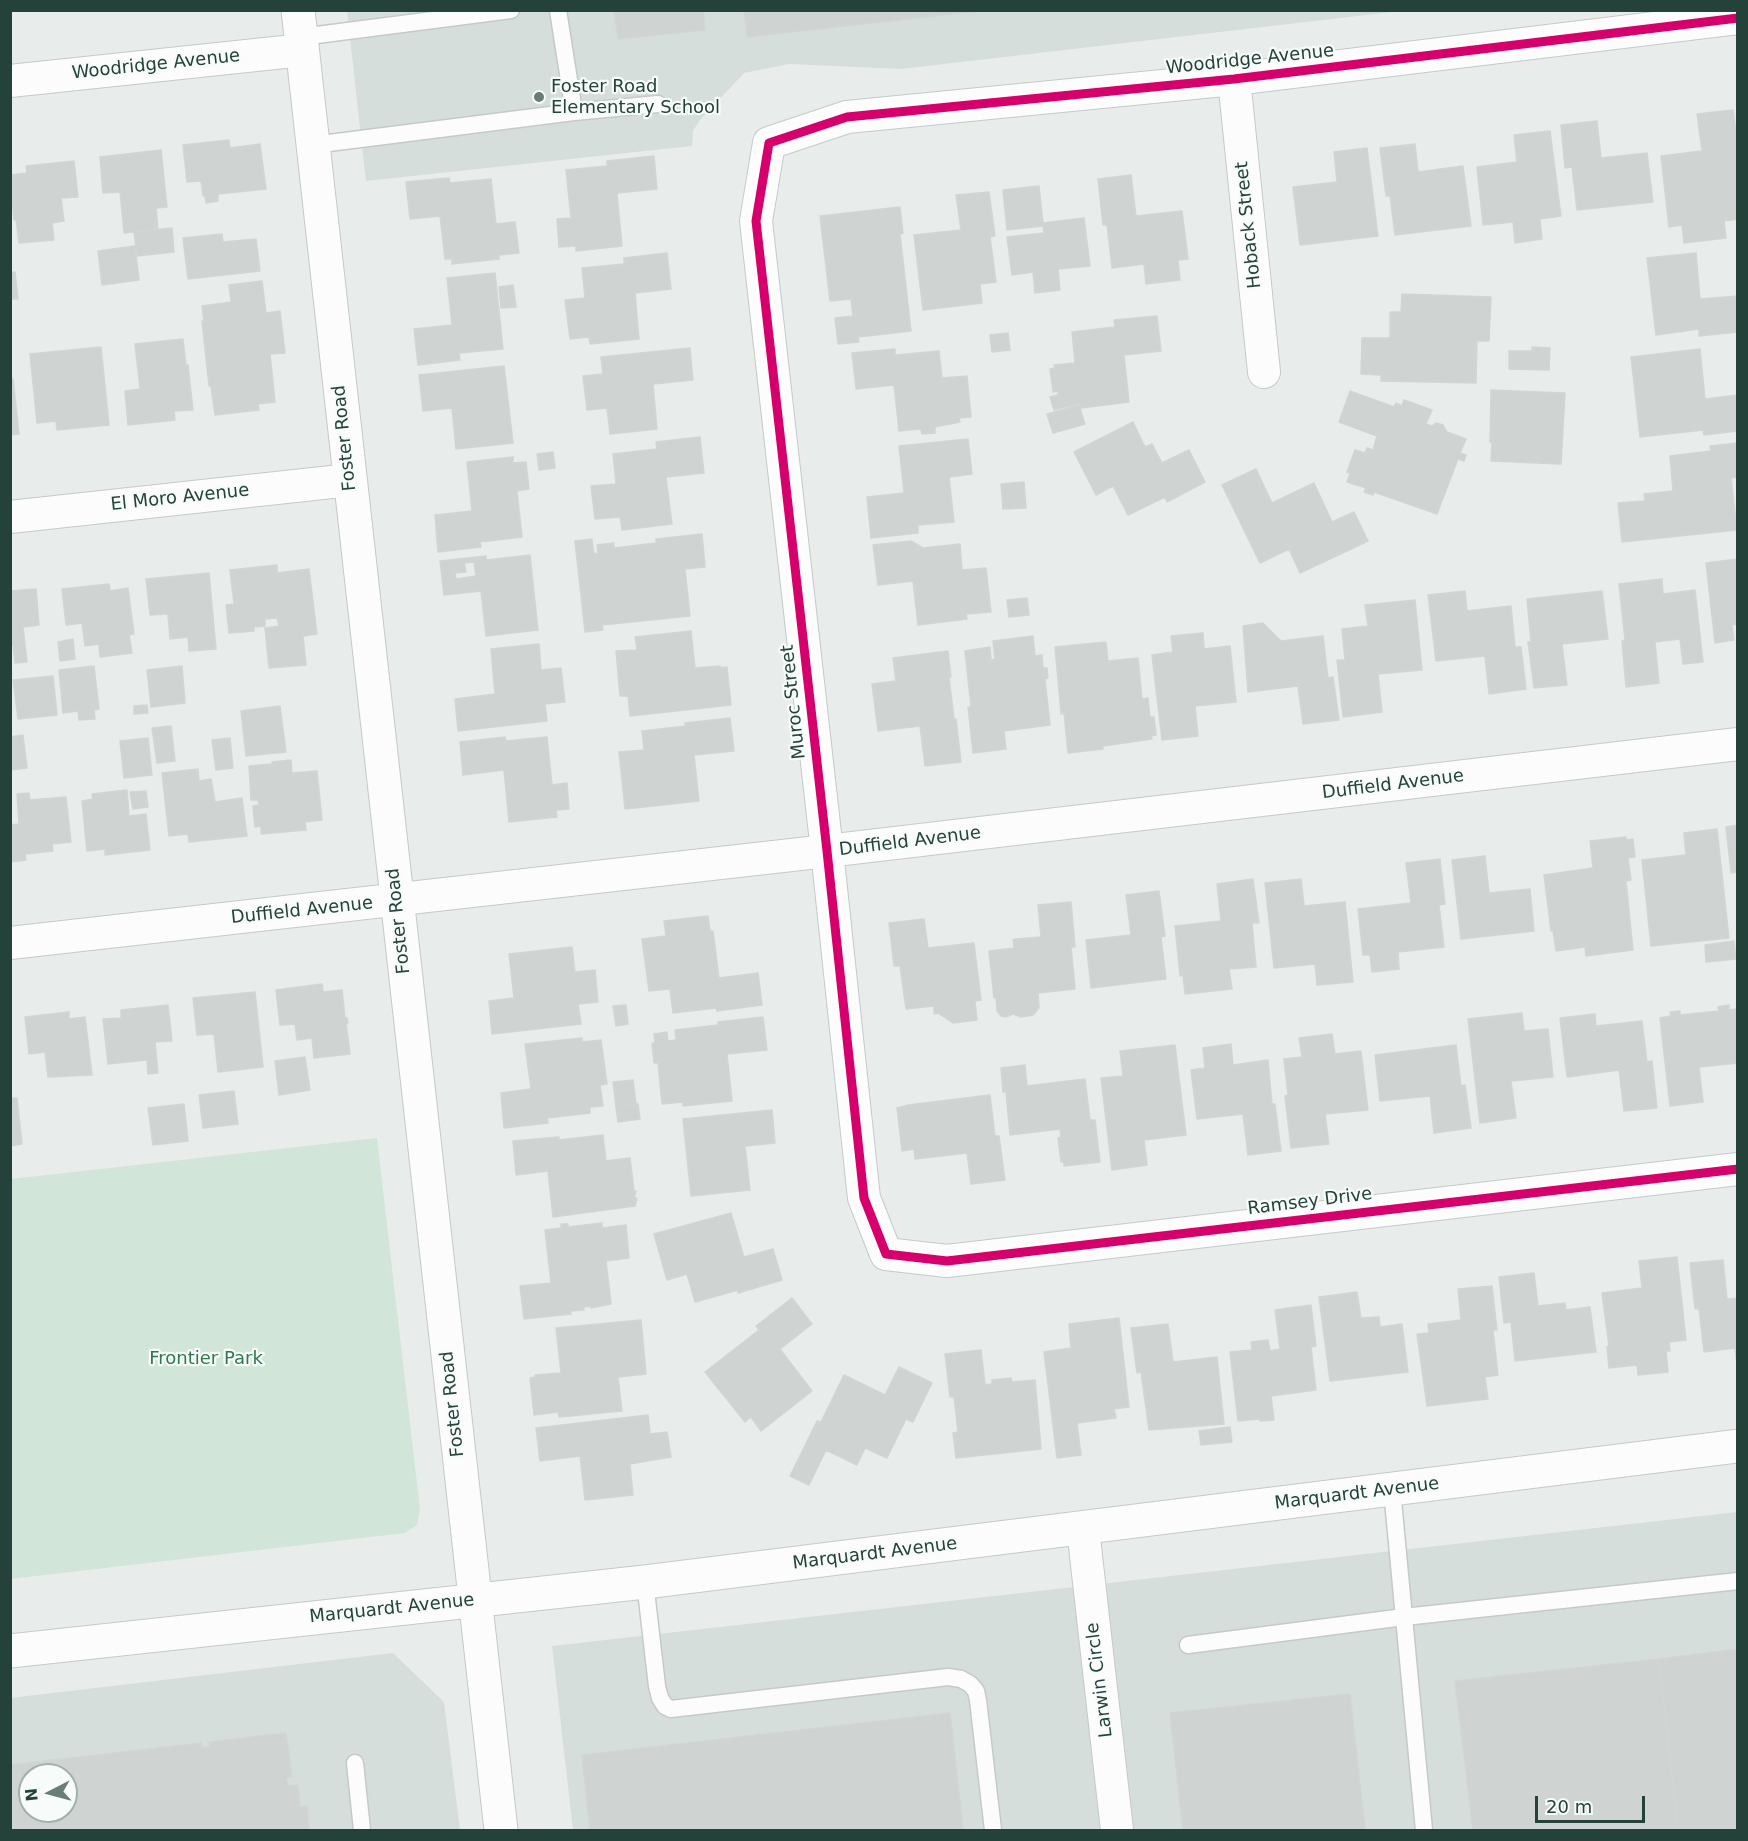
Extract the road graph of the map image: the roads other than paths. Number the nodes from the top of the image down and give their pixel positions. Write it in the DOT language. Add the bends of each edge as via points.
graph roads {
  1 [pos="511,10"];
  2 [pos="558,10"];
  3 [pos="1737,18"];
  4 [pos="301,33"];
  5 [pos="1234,79"];
  6 [pos="10,81"];
  7 [pos="658,104"];
  8 [pos="574,112"];
  9 [pos="769,143"];
  10 [pos="313,145"];
  11 [pos="1264,372"];
  12 [pos="350,480"];
  13 [pos="10,517"];
  14 [pos="1737,744"];
  15 [pos="827,851"];
  16 [pos="397,900"];
  17 [pos="10,943"];
  18 [pos="1737,1169"];
  19 [pos="886,1254"];
  20 [pos="1737,1446"];
  21 [pos="1392,1490"];
  22 [pos="1083,1529"];
  23 [pos="1737,1581"];
  24 [pos="645,1582"];
  25 [pos="475,1600"];
  26 [pos="1404,1617"];
  27 [pos="1188,1645"];
  28 [pos="10,1651"];
  29 [pos="355,1763"];
  30 [pos="362,1830"];
  31 [pos="501,1830"];
  32 [pos="993,1830"];
  33 [pos="1117,1830"];
  34 [pos="1424,1830"];
  1 -- 4 [label="lane"];
  2 -- 8 [label="lane"];
  3 -- 5 [label="street, Woodridge Avenue"];
  4 -- 6 [label="street, Woodridge Avenue"];
  4 -- 10 [label="street, Foster Road"];
  5 -- 9 [label="street, Woodridge Avenue" via="847,117"];
  5 -- 11 [label="street, Hoback Street"];
  7 -- 8 [label="lane"];
  8 -- 10 [label="lane"];
  9 -- 15 [label="street, Muroc Street" via="756,221"];
  10 -- 12 [label="street, Foster Road"];
  12 -- 13 [label="street, El Moro Avenue"];
  12 -- 16 [label="street, Foster Road"];
  14 -- 15 [label="street, Duffield Avenue"];
  15 -- 16 [label="street, Duffield Avenue"];
  15 -- 19 [label="street, Muroc Street" via="864,1198"];
  16 -- 17 [label="street, Duffield Avenue"];
  16 -- 25 [label="street, Foster Road"];
  18 -- 19 [label="street, Ramsey Drive" via="947,1261"];
  20 -- 21 [label="street, Marquardt Avenue"];
  21 -- 22 [label="street, Marquardt Avenue"];
  21 -- 26 [label="lane"];
  22 -- 24 [label="street, Marquardt Avenue"];
  22 -- 33 [label="street, Larwin Circle"];
  23 -- 26 [label="lane"];
  24 -- 25 [label="street, Marquardt Avenue"];
  24 -- 32 [label="lane" via="657,1686 660,1698 671,1709 948,1677 970,1684 978,1700"];
  25 -- 28 [label="street, Marquardt Avenue"];
  25 -- 31 [label="street, Foster Road"];
  26 -- 27 [label="lane"];
  26 -- 34 [label="lane"];
  29 -- 30 [label="lane"];
}
